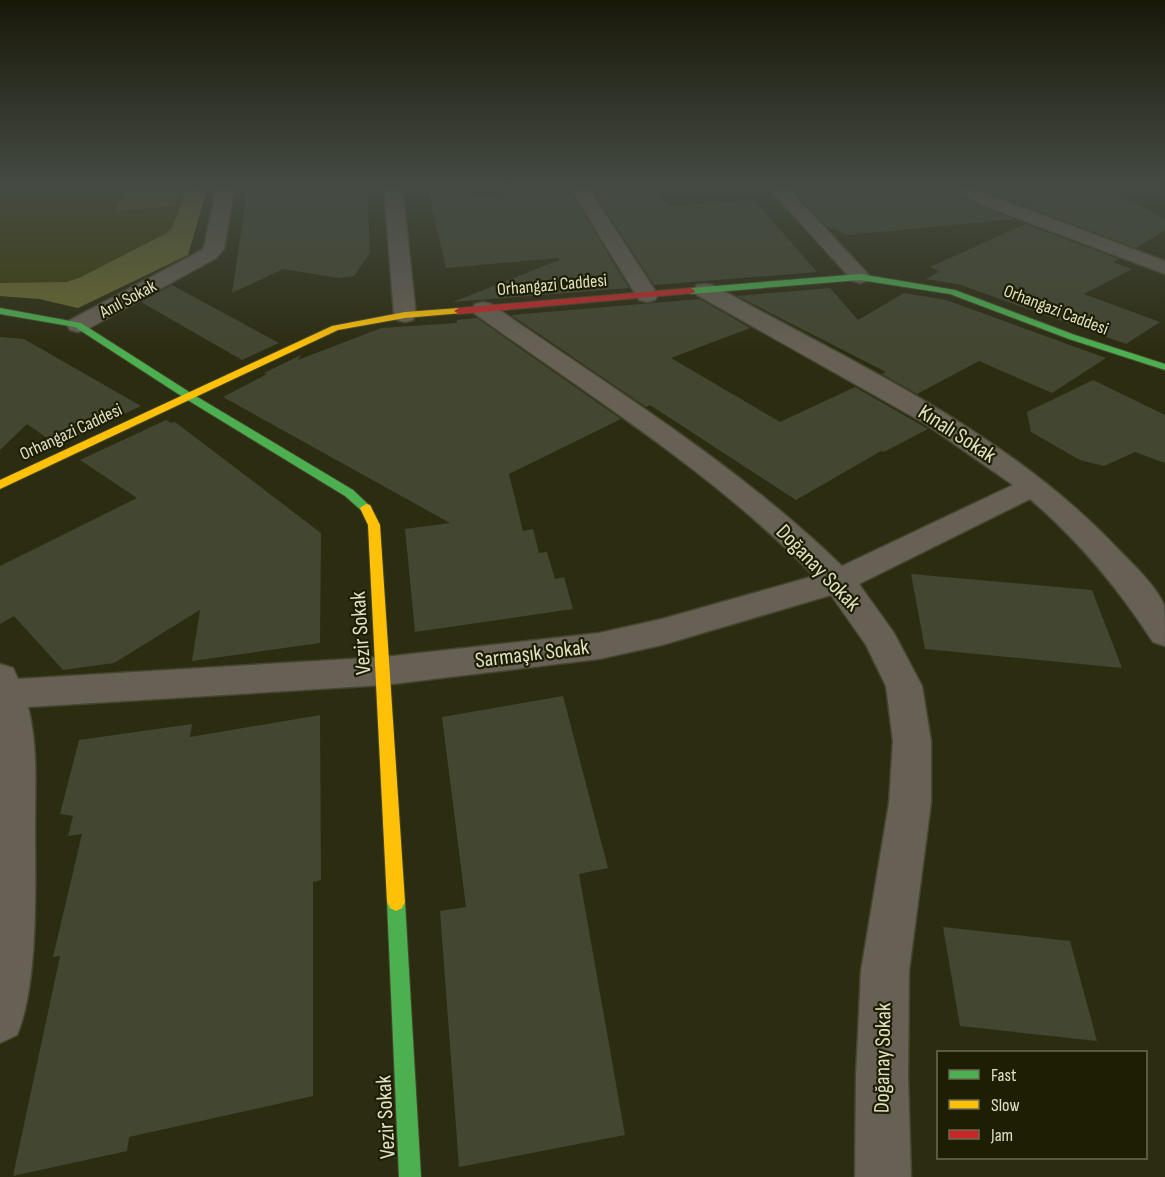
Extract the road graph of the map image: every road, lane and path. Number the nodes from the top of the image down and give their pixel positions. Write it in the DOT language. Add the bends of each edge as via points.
graph roads {
  1 [pos="216,241"];
  2 [pos="398,241"];
  3 [pos="613,241"];
  4 [pos="827,241"];
  5 [pos="1098,241"];
  6 [pos="1165,268"];
  7 [pos="860,277"];
  8 [pos="705,290"];
  9 [pos="647,295"];
  10 [pos="483,309"];
  11 [pos="0,311"];
  12 [pos="405,315"];
  13 [pos="78,325"];
  14 [pos="1165,367"];
  15 [pos="190,397"];
  16 [pos="0,485"];
  17 [pos="1034,486"];
  18 [pos="838,582"];
  19 [pos="1165,633"];
  20 [pos="384,671"];
  21 [pos="2,688"];
  22 [pos="0,1018"];
  23 [pos="410,1177"];
  24 [pos="883,1177"];
  1 -- 13 [label="street, Anıl Sokak" via="209,254"];
  2 -- 12 [label="street"];
  3 -- 9 [label="street"];
  4 -- 7 [label="street"];
  5 -- 6 [label="street"];
  7 -- 8 [label="street, Orhangazi Caddesi"];
  7 -- 14 [label="street, Orhangazi Caddesi" via="952,291"];
  8 -- 9 [label="street, Orhangazi Caddesi"];
  8 -- 17 [label="street, Kınalı Sokak" via="933,417"];
  9 -- 10 [label="street, Orhangazi Caddesi"];
  10 -- 12 [label="street, Orhangazi Caddesi"];
  10 -- 18 [label="street, Doğanay Sokak" via="699,461 802,545"];
  11 -- 13 [label="street, Vezir Sokak"];
  12 -- 15 [label="street, Orhangazi Caddesi" via="335,328"];
  13 -- 15 [label="street, Vezir Sokak"];
  15 -- 16 [label="street, Orhangazi Caddesi"];
  15 -- 20 [label="street, Vezir Sokak" via="366,506 374,525"];
  17 -- 18 [label="street, Sarmaşık Sokak"];
  17 -- 19 [label="street, Kınalı Sokak" via="1100,549 1138,593"];
  18 -- 20 [label="street, Sarmaşık Sokak" via="598,646"];
  18 -- 24 [label="street, Doğanay Sokak" via="863,612 904,686 912,741 910,803 885,971"];
  20 -- 21 [label="street, Sarmaşık Sokak"];
  20 -- 23 [label="street, Vezir Sokak"];
  21 -- 22 [label="street" via="13,731 15,769 13,885"];
}
